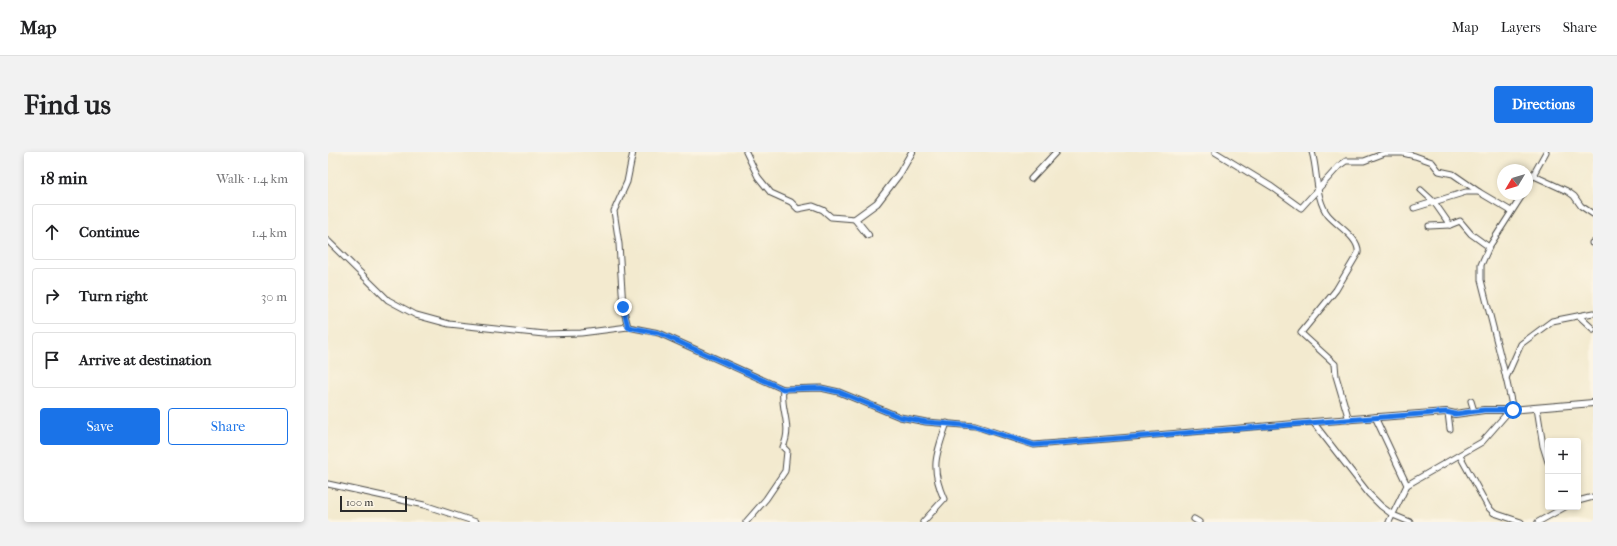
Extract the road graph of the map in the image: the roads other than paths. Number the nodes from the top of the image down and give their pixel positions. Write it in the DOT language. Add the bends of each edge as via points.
graph roads {
  1 [pos="633,152"];
  2 [pos="746,152"];
  3 [pos="912,152"];
  4 [pos="1056,152"];
  5 [pos="1215,152"];
  6 [pos="1312,152"];
  7 [pos="1546,152"];
  8 [pos="1533,173"];
  9 [pos="1533,175"];
  10 [pos="1031,179"];
  11 [pos="1319,188"];
  12 [pos="1421,190"];
  13 [pos="1479,192"];
  14 [pos="1519,200"];
  15 [pos="1434,202"];
  16 [pos="1414,208"];
  17 [pos="1511,211"];
  18 [pos="1593,214"];
  19 [pos="855,219"];
  20 [pos="1450,225"];
  21 [pos="1429,226"];
  22 [pos="868,235"];
  23 [pos="328,241"];
  24 [pos="1489,247"];
  25 [pos="1593,313"];
  26 [pos="1579,316"];
  27 [pos="628,327"];
  28 [pos="1593,329"];
  29 [pos="1506,378"];
  30 [pos="783,389"];
  31 [pos="1472,401"];
  32 [pos="1593,403"];
  33 [pos="1537,408"];
  34 [pos="1511,410"];
  35 [pos="1474,411"];
  36 [pos="1448,413"];
  37 [pos="1375,417"];
  38 [pos="1349,420"];
  39 [pos="1313,422"];
  40 [pos="947,423"];
  41 [pos="1450,429"];
  42 [pos="1545,452"];
  43 [pos="1460,456"];
  44 [pos="328,484"];
  45 [pos="1407,485"];
  46 [pos="1593,497"];
  47 [pos="1581,500"];
  48 [pos="1560,510"];
  49 [pos="1393,515"];
  50 [pos="1194,519"];
  51 [pos="476,522"];
  52 [pos="746,522"];
  53 [pos="922,522"];
  54 [pos="1199,522"];
  55 [pos="1389,522"];
  56 [pos="1410,522"];
  57 [pos="1521,522"];
  58 [pos="1538,522"];
  1 -- 27 [label="street" via="627,182 614,211 623,307"];
  2 -- 19 [label="street" via="758,177 771,193 791,202 798,209 814,206 831,217"];
  3 -- 19 [label="street" via="877,203"];
  4 -- 10 [label="street"];
  5 -- 11 [label="street" via="1301,208"];
  6 -- 11 [label="street"];
  7 -- 8 [label="street"];
  9 -- 18 [label="street" via="1567,191"];
  11 -- 13 [label="street" via="1346,161 1364,161 1385,153 1403,153 1432,162 1439,171 1453,174"];
  11 -- 38 [label="street" via="1327,214 1355,242 1358,253 1336,290 1301,333 1335,364"];
  12 -- 15 [label="street"];
  13 -- 15 [label="street" via="1466,192"];
  13 -- 17 [label="street"];
  14 -- 17 [label="street"];
  15 -- 16 [label="street"];
  15 -- 20 [label="street"];
  17 -- 24 [label="street"];
  19 -- 22 [label="street"];
  20 -- 21 [label="street"];
  20 -- 24 [label="street" via="1460,221 1471,234"];
  23 -- 27 [label="street" via="388,300 416,315 449,324 544,334 581,333"];
  24 -- 29 [label="street" via="1481,265 1481,280"];
  25 -- 26 [label="street"];
  26 -- 28 [label="street"];
  26 -- 29 [label="street" via="1552,321 1521,344"];
  27 -- 30 [label="street" via="659,333"];
  29 -- 34 [label="street"];
  30 -- 40 [label="street" via="821,388 839,392 900,417"];
  30 -- 52 [label="street" via="787,421 787,438 783,447 787,451 785,471"];
  31 -- 35 [label="street"];
  32 -- 33 [label="street"];
  33 -- 34 [label="street"];
  33 -- 42 [label="street"];
  34 -- 35 [label="street"];
  34 -- 43 [label="street" via="1482,442"];
  35 -- 36 [label="street"];
  36 -- 37 [label="street"];
  36 -- 41 [label="street"];
  37 -- 38 [label="street"];
  37 -- 45 [label="street"];
  38 -- 39 [label="street"];
  39 -- 40 [label="street" via="1034,445 974,426"];
  39 -- 49 [label="street" via="1369,494"];
  40 -- 53 [label="street" via="935,466 936,483 944,499"];
  43 -- 45 [label="street"];
  43 -- 57 [label="street" via="1488,507 1494,513"];
  44 -- 51 [label="street" via="424,505"];
  45 -- 49 [label="street"];
  46 -- 47 [label="street"];
  48 -- 58 [label="street"];
  49 -- 55 [label="street"];
  49 -- 56 [label="street"];
  50 -- 54 [label="street"];
}
